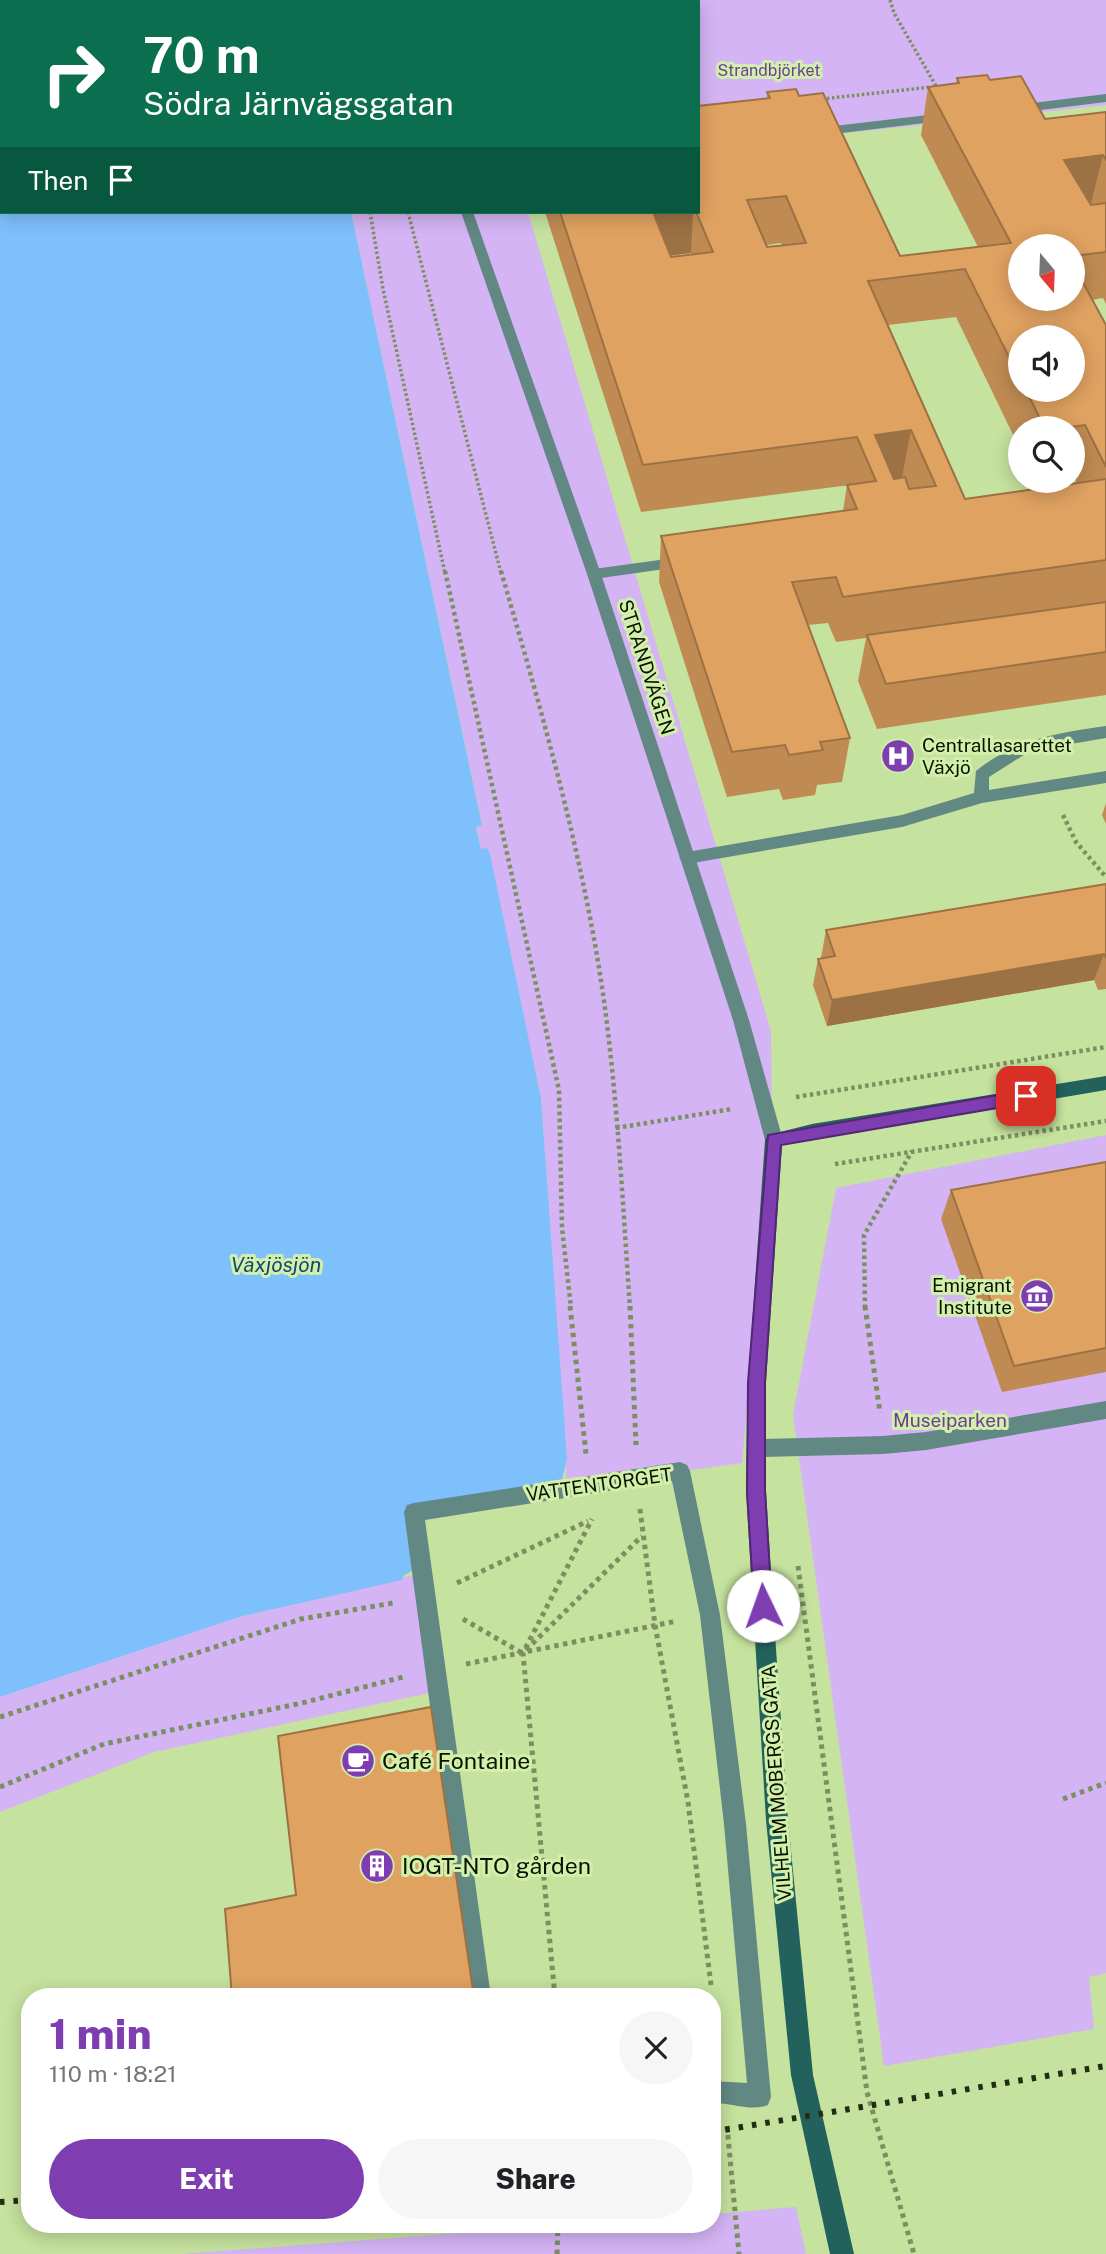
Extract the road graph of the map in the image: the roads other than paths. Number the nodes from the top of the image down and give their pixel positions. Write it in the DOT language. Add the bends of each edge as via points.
graph roads {
  1 [pos="1106,99"];
  2 [pos="999,111"];
  3 [pos="959,116"];
  4 [pos="809,132"];
  5 [pos="468,214"];
  6 [pos="699,560"];
  7 [pos="594,574"];
  8 [pos="1106,732"];
  9 [pos="1106,777"];
  10 [pos="982,797"];
  11 [pos="687,858"];
  12 [pos="1106,1083"];
  13 [pos="774,1140"];
  14 [pos="1106,1410"];
  15 [pos="758,1448"];
  16 [pos="479,1988"];
  17 [pos="721,2091"];
  18 [pos="842,2254"];
  1 -- 2 [label="street"];
  3 -- 4 [label="street"];
  5 -- 7 [label="street, STRANDVÄGEN"];
  6 -- 7 [label="street"];
  7 -- 11 [label="street, STRANDVÄGEN"];
  8 -- 10 [label="street" via="1025,745 981,775"];
  9 -- 10 [label="street"];
  10 -- 11 [label="street" via="902,821"];
  11 -- 13 [label="street, STRANDVÄGEN" via="741,1020"];
  12 -- 13 [label="street"];
  13 -- 15 [label="street, VILHELM MOBERGS GATA" via="757,1382"];
  14 -- 15 [label="street" via="926,1441"];
  15 -- 18 [label="street, VILHELM MOBERGS GATA" via="756,1491 777,1819 798,2035 805,2088"];
  16 -- 17 [label="street, VATTENTORGET" via="414,1511 680,1471 710,1615 760,2097"];
}
